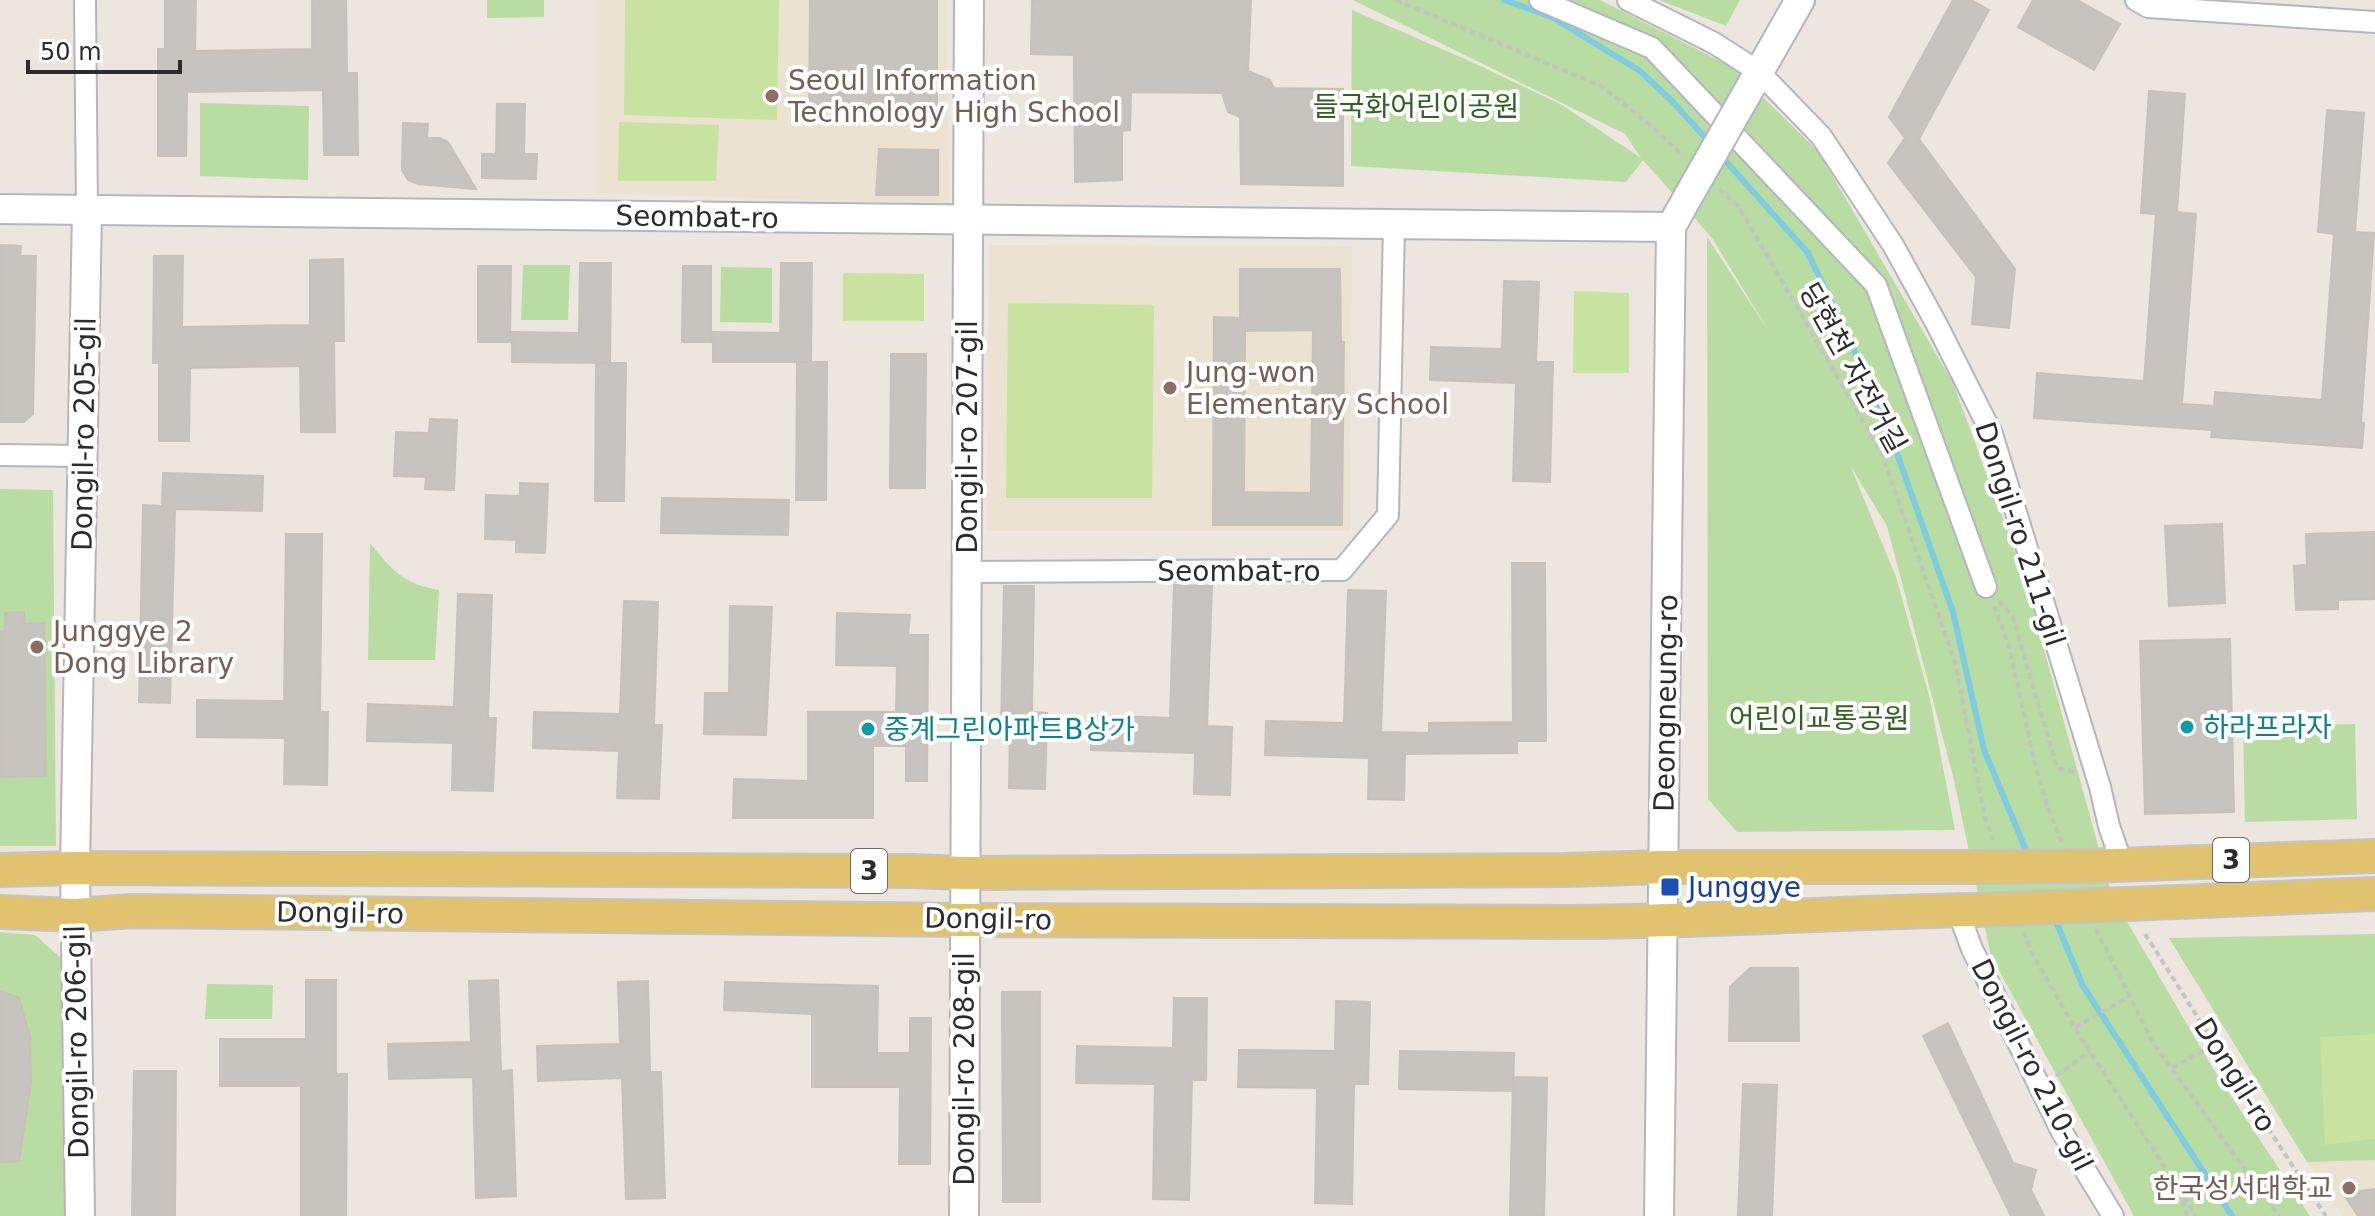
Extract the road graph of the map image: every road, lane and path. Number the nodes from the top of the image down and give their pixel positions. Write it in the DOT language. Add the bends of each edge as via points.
graph roads {
  1 [pos="85,0"];
  2 [pos="969,0"];
  3 [pos="1396,0"];
  4 [pos="1540,0"];
  5 [pos="1628,0"];
  6 [pos="1800,0"];
  7 [pos="2136,0"];
  8 [pos="2375,22"];
  9 [pos="1752,84"];
  10 [pos="1694,166"];
  11 [pos="1716,187"];
  12 [pos="0,209"];
  13 [pos="87,210"];
  14 [pos="968,220"];
  15 [pos="1394,224"];
  16 [pos="1671,227"];
  17 [pos="0,455"];
  18 [pos="84,456"];
  19 [pos="967,572"];
  20 [pos="1986,587"];
  21 [pos="2096,774"];
  22 [pos="1995,847"];
  23 [pos="2375,856"];
  24 [pos="2122,864"];
  25 [pos="1664,867"];
  26 [pos="75,868"];
  27 [pos="0,870"];
  28 [pos="964,873"];
  29 [pos="2375,894"];
  30 [pos="1967,910"];
  31 [pos="0,912"];
  32 [pos="75,915"];
  33 [pos="964,920"];
  34 [pos="2020,920"];
  35 [pos="1663,922"];
  36 [pos="2145,934"];
  37 [pos="2129,997"];
  38 [pos="2075,1028"];
  39 [pos="2215,1044"];
  40 [pos="2090,1051"];
  41 [pos="2172,1069"];
  42 [pos="2040,1087"];
  43 [pos="2182,1194"];
  44 [pos="80,1216"];
  45 [pos="964,1216"];
  46 [pos="1659,1216"];
  47 [pos="2113,1216"];
  48 [pos="2187,1216"];
  49 [pos="2196,1216"];
  50 [pos="2326,1216"];
  1 -- 13 [label="street, Dongil-ro 205-gil"];
  2 -- 14 [label="main road, Dongil-ro 207-gil"];
  3 -- 10 [label="path" via="1601,86"];
  4 -- 20 [label="street" via="1652,48 1876,285"];
  5 -- 9 [label="street, Dongil-ro 211-gil" via="1714,43"];
  6 -- 9 [label="main road"];
  7 -- 8 [label="street" via="2148,7"];
  9 -- 16 [label="main road, Deongneung-ro, bridge"];
  9 -- 21 [label="street, Dongil-ro 211-gil" via="1821,136 1893,245 1992,434"];
  11 -- 22 [label="path, 당현천 자전거길" via="1739,207 1882,454 1955,662"];
  12 -- 13 [label="main road, Seombat-ro"];
  13 -- 14 [label="main road, Seombat-ro"];
  13 -- 18 [label="main road, Dongil-ro 205-gil"];
  14 -- 15 [label="main road, Seombat-ro"];
  14 -- 19 [label="main road, Dongil-ro 207-gil"];
  15 -- 16 [label="main road, Seombat-ro"];
  15 -- 19 [label="street, Seombat-ro" via="1388,515 1342,570"];
  16 -- 25 [label="main road, Deongneung-ro"];
  17 -- 18 [label="street"];
  18 -- 26 [label="main road, Dongil-ro 205-gil"];
  19 -- 28 [label="main road, Dongil-ro 207-gil"];
  20 -- 21 [label="path" via="2013,617 2057,768 2088,777"];
  21 -- 24 [label="street, Dongil-ro 211-gil"];
  23 -- 24 [label="main road, 3"];
  24 -- 25 [label="main road, Dongil-ro / 3, bridge"];
  25 -- 28 [label="main road, Dongil-ro / 3"];
  25 -- 35 [label="main road, Deongneung-ro"];
  26 -- 27 [label="main road, Dongil-ro / 3"];
  26 -- 28 [label="main road, Dongil-ro / 3"];
  26 -- 32 [label="main road, Dongil-ro 206-gil"];
  28 -- 33 [label="main road, Dongil-ro 208-gil"];
  29 -- 30 [label="main road, 3, bridge"];
  30 -- 35 [label="main road, Dongil-ro / 3"];
  30 -- 42 [label="street, Dongil-ro 210-gil" via="1972,949"];
  31 -- 32 [label="main road, Dongil-ro / 3"];
  32 -- 33 [label="main road, Dongil-ro / 3" via="133,911"];
  32 -- 44 [label="main road, Dongil-ro 206-gil"];
  33 -- 35 [label="main road, Dongil-ro / 3"];
  33 -- 45 [label="main road, Dongil-ro 208-gil"];
  34 -- 38 [label="path" via="2030,950"];
  35 -- 46 [label="main road, Deongneung-ro"];
  36 -- 39 [label="path, Dongil-ro"];
  37 -- 38 [label="path"];
  38 -- 40 [label="path"];
  39 -- 41 [label="path"];
  39 -- 50 [label="path, Dongil-ro"];
  40 -- 42 [label="path"];
  40 -- 43 [label="path"];
  42 -- 47 [label="street, Dongil-ro 210-gil"];
  43 -- 48 [label="path"];
  43 -- 49 [label="path"];
}
